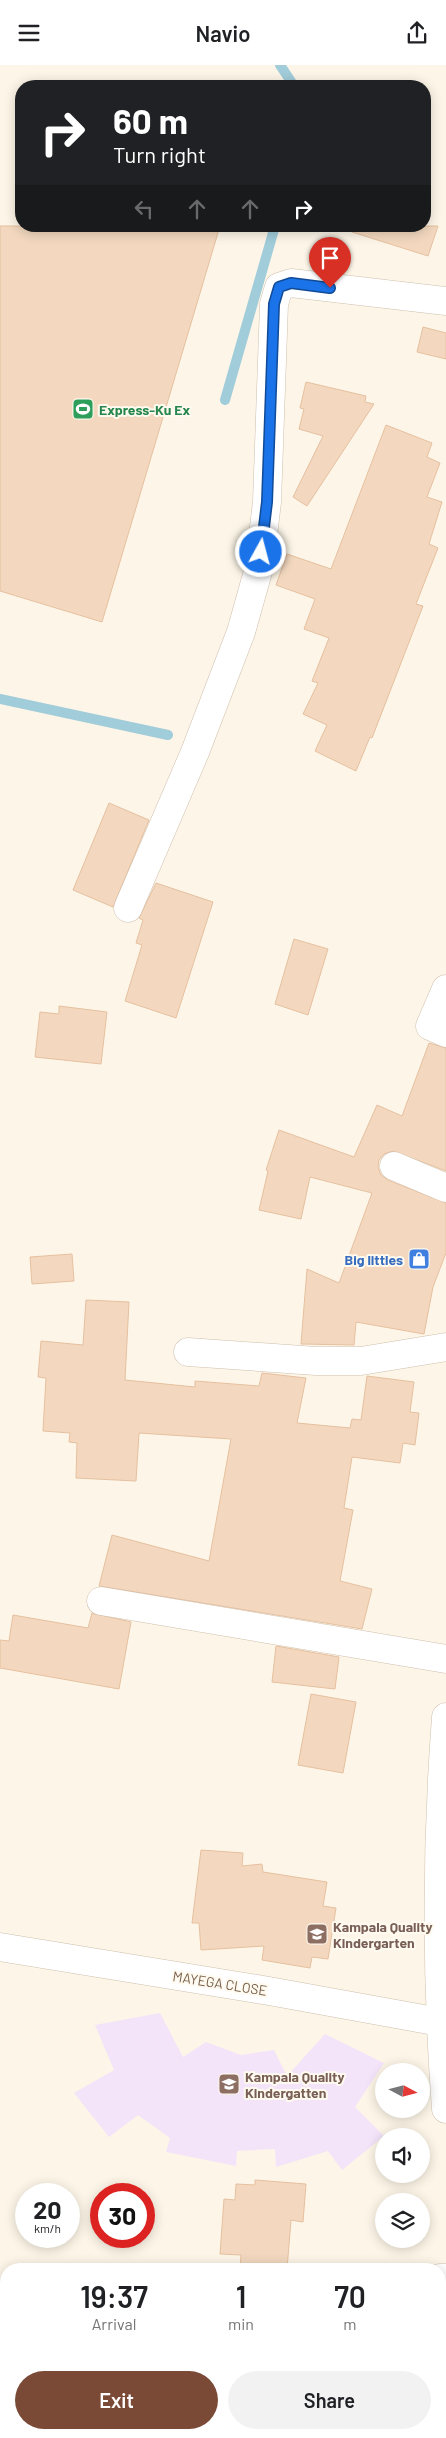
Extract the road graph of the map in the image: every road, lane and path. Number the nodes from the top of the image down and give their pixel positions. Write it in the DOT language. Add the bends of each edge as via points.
graph roads {
  1 [pos="446,301"];
  2 [pos="128,908"];
  3 [pos="446,989"];
  4 [pos="446,1033"];
  5 [pos="394,1167"];
  6 [pos="446,1188"];
  7 [pos="446,1347"];
  8 [pos="188,1352"];
  9 [pos="101,1601"];
  10 [pos="446,1659"];
  11 [pos="446,1717"];
  12 [pos="442,1903"];
  13 [pos="0,1947"];
  14 [pos="440,2022"];
  15 [pos="446,2109"];
  1 -- 2 [label="street" via="291,283 279,287 274,304 267,502 258,569 241,632 195,752"];
  3 -- 4 [label="street" via="430,1026"];
  5 -- 6 [label="street"];
  7 -- 8 [label="street" via="361,1361"];
  9 -- 10 [label="street"];
  11 -- 12 [label="street"];
  12 -- 14 [label="street"];
  13 -- 14 [label="street, MAYEGA CLOSE"];
  14 -- 15 [label="street"];
}
